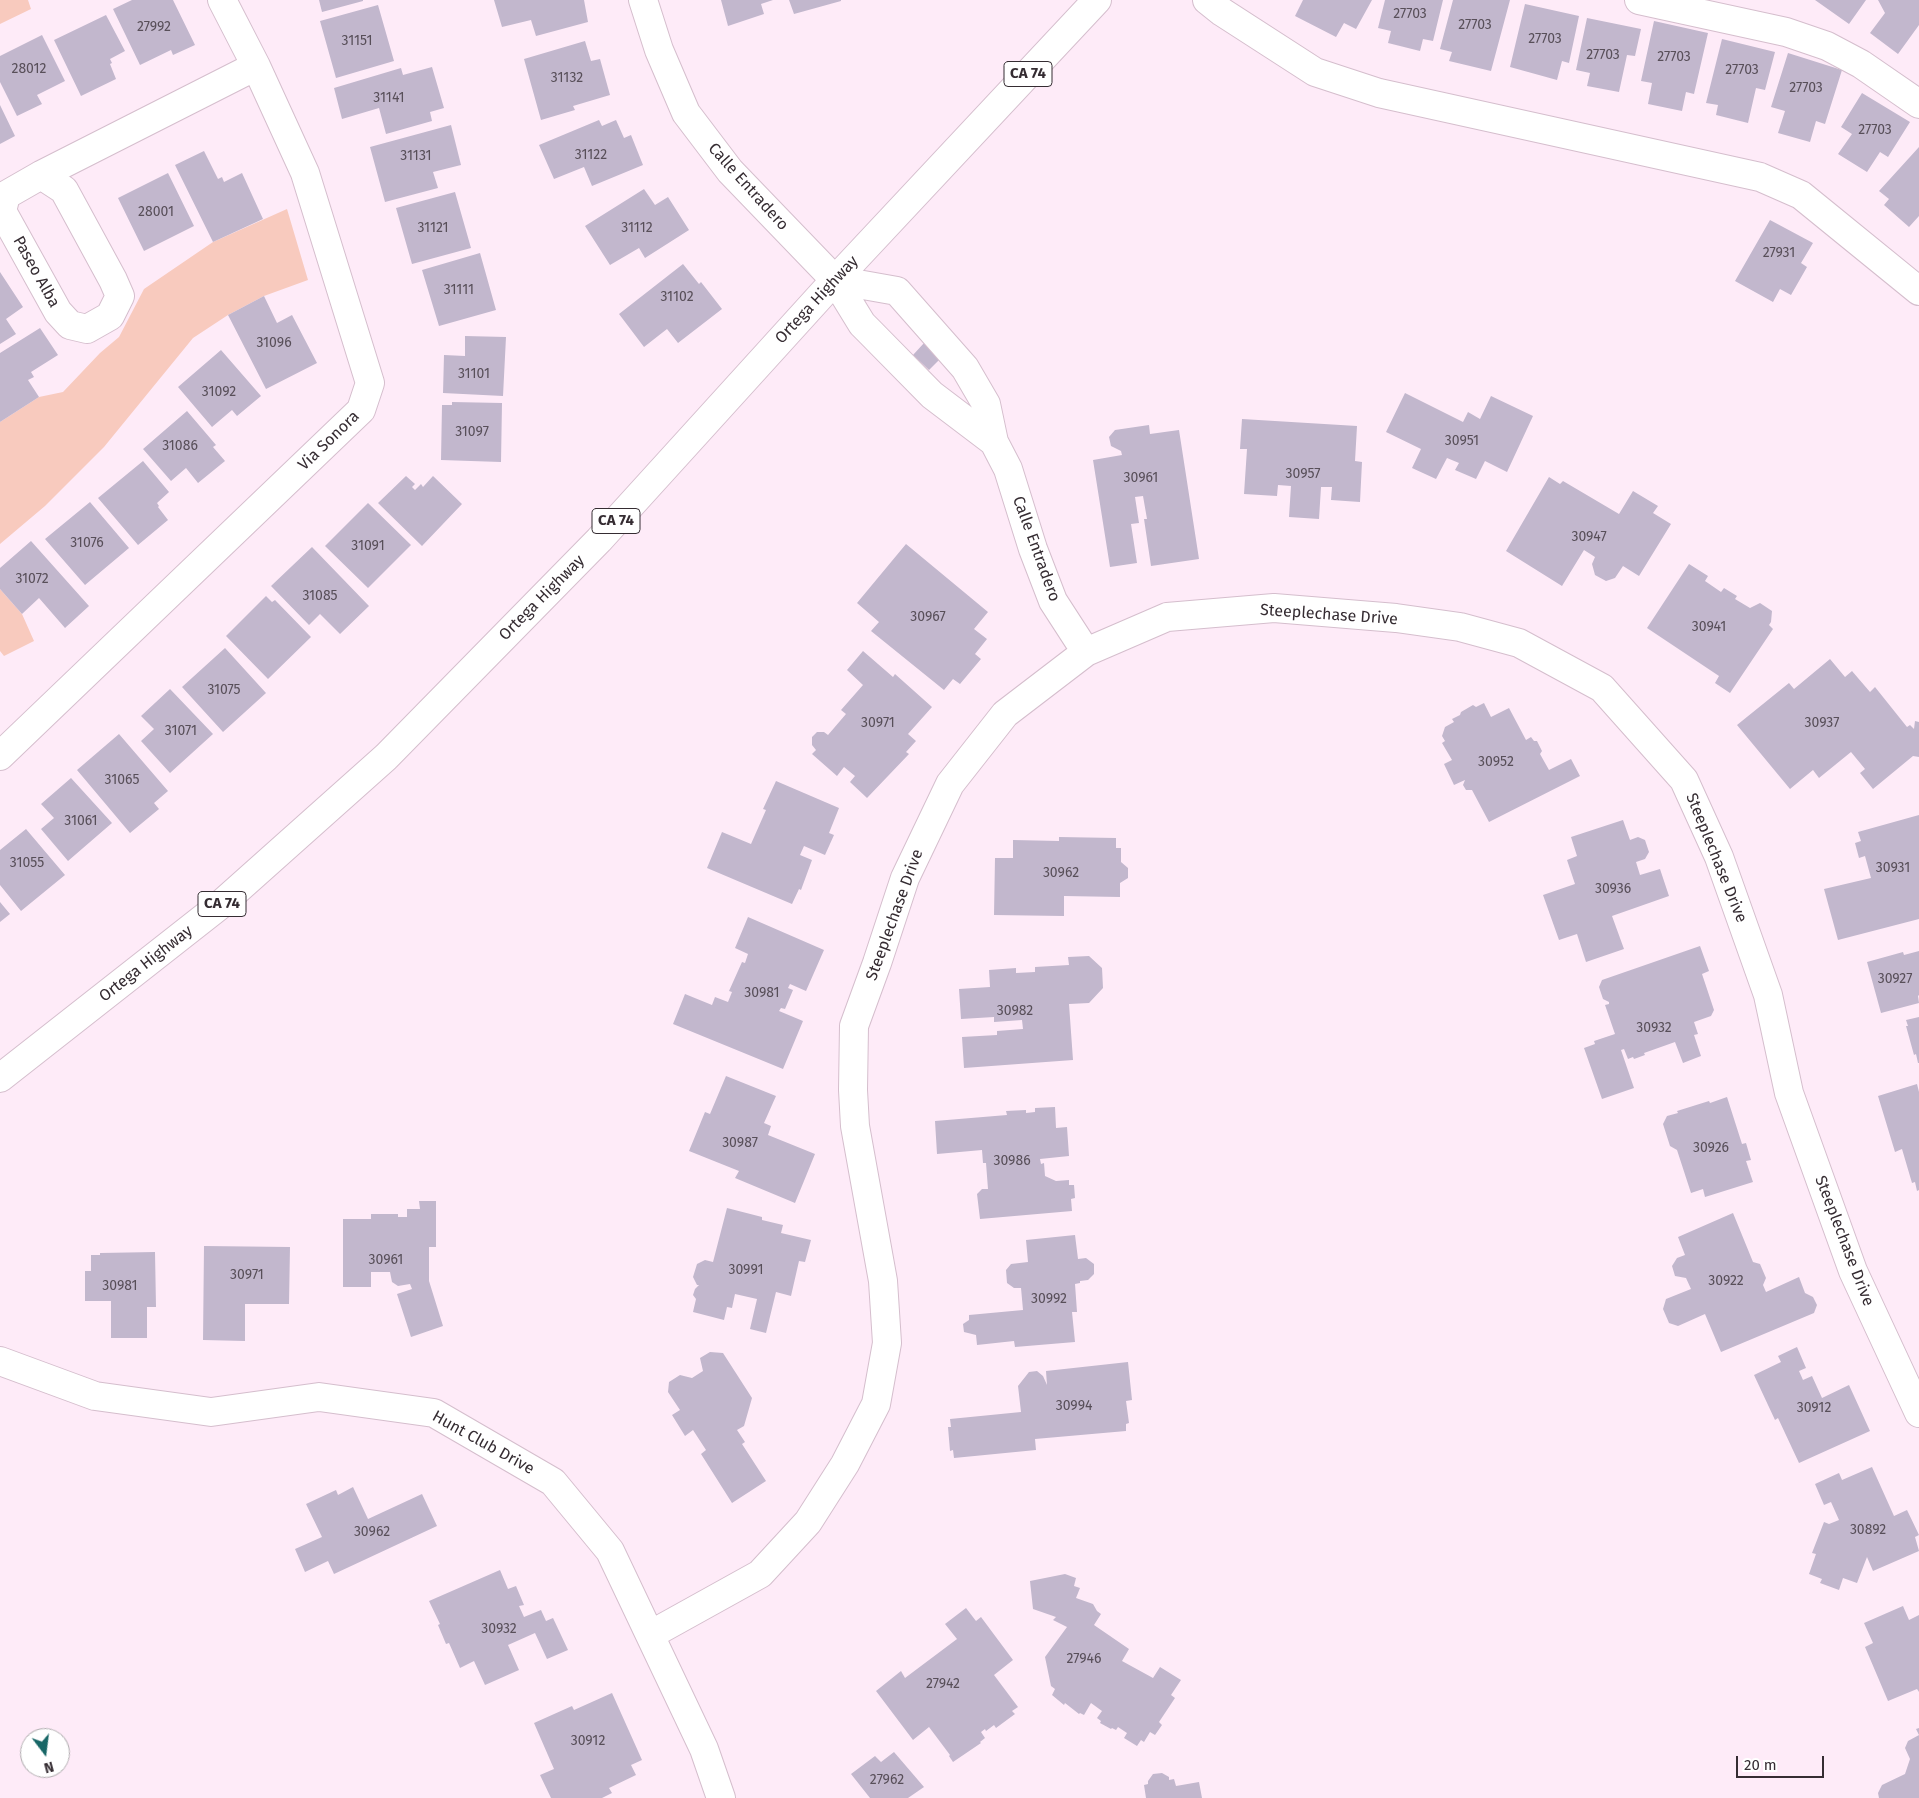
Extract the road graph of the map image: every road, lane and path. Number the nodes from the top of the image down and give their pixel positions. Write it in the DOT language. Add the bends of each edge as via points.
graph roads {
  1 [pos="222,0"];
  2 [pos="643,0"];
  3 [pos="1098,0"];
  4 [pos="1207,0"];
  5 [pos="1639,0"];
  6 [pos="1704,7"];
  7 [pos="256,66"];
  8 [pos="1919,104"];
  9 [pos="41,174"];
  10 [pos="834,280"];
  11 [pos="1919,291"];
  12 [pos="965,368"];
  13 [pos="932,395"];
  14 [pos="994,442"];
  15 [pos="1086,652"];
  16 [pos="0,756"];
  17 [pos="0,1078"];
  18 [pos="0,1361"];
  19 [pos="1919,1413"];
  20 [pos="650,1635"];
  21 [pos="721,1798"];
  1 -- 7 [label="street, Via Sonora"];
  2 -- 10 [label="street, Calle Entradero" via="659,50 686,113 730,171"];
  3 -- 10 [label="street, Ortega Highway / CA 74"];
  4 -- 11 [label="street" via="1315,72 1379,93 1760,177 1801,195"];
  5 -- 6 [label="street"];
  6 -- 8 [label="street" via="1827,46 1861,64"];
  7 -- 9 [label="street, Paseo Alba"];
  7 -- 16 [label="street, Via Sonora" via="305,173 370,383 361,410"];
  9 -- 9 [label="street, Paseo Alba" via="6,195 2,211 58,312 70,325 87,329 110,316 120,296 64,190"];
  10 -- 12 [label="street, Calle Entradero" via="897,291"];
  10 -- 13 [label="street, Calle Entradero" via="862,324"];
  10 -- 17 [label="street, Ortega Highway / CA 74" via="599,540 386,757 219,906"];
  12 -- 13 [label="street"];
  12 -- 14 [label="street, Calle Entradero" via="986,404"];
  13 -- 14 [label="street, Calle Entradero"];
  14 -- 15 [label="street, Calle Entradero" via="1008,468 1053,601"];
  15 -- 19 [label="street, Steeplechase Drive" via="1167,617 1274,608 1460,627 1519,643 1602,688 1684,780 1719,858 1768,995 1789,1093 1852,1271"];
  15 -- 20 [label="street, Steeplechase Drive" via="1005,714 950,784 905,878 854,1026 855,1126 883,1281 887,1343 876,1404 845,1464 808,1522 760,1574"];
  18 -- 20 [label="street, Hunt Club Drive" via="95,1396 211,1412 318,1397 434,1413 553,1482 610,1551"];
  20 -- 21 [label="street, Hunt Club Drive" via="704,1749"];
}
